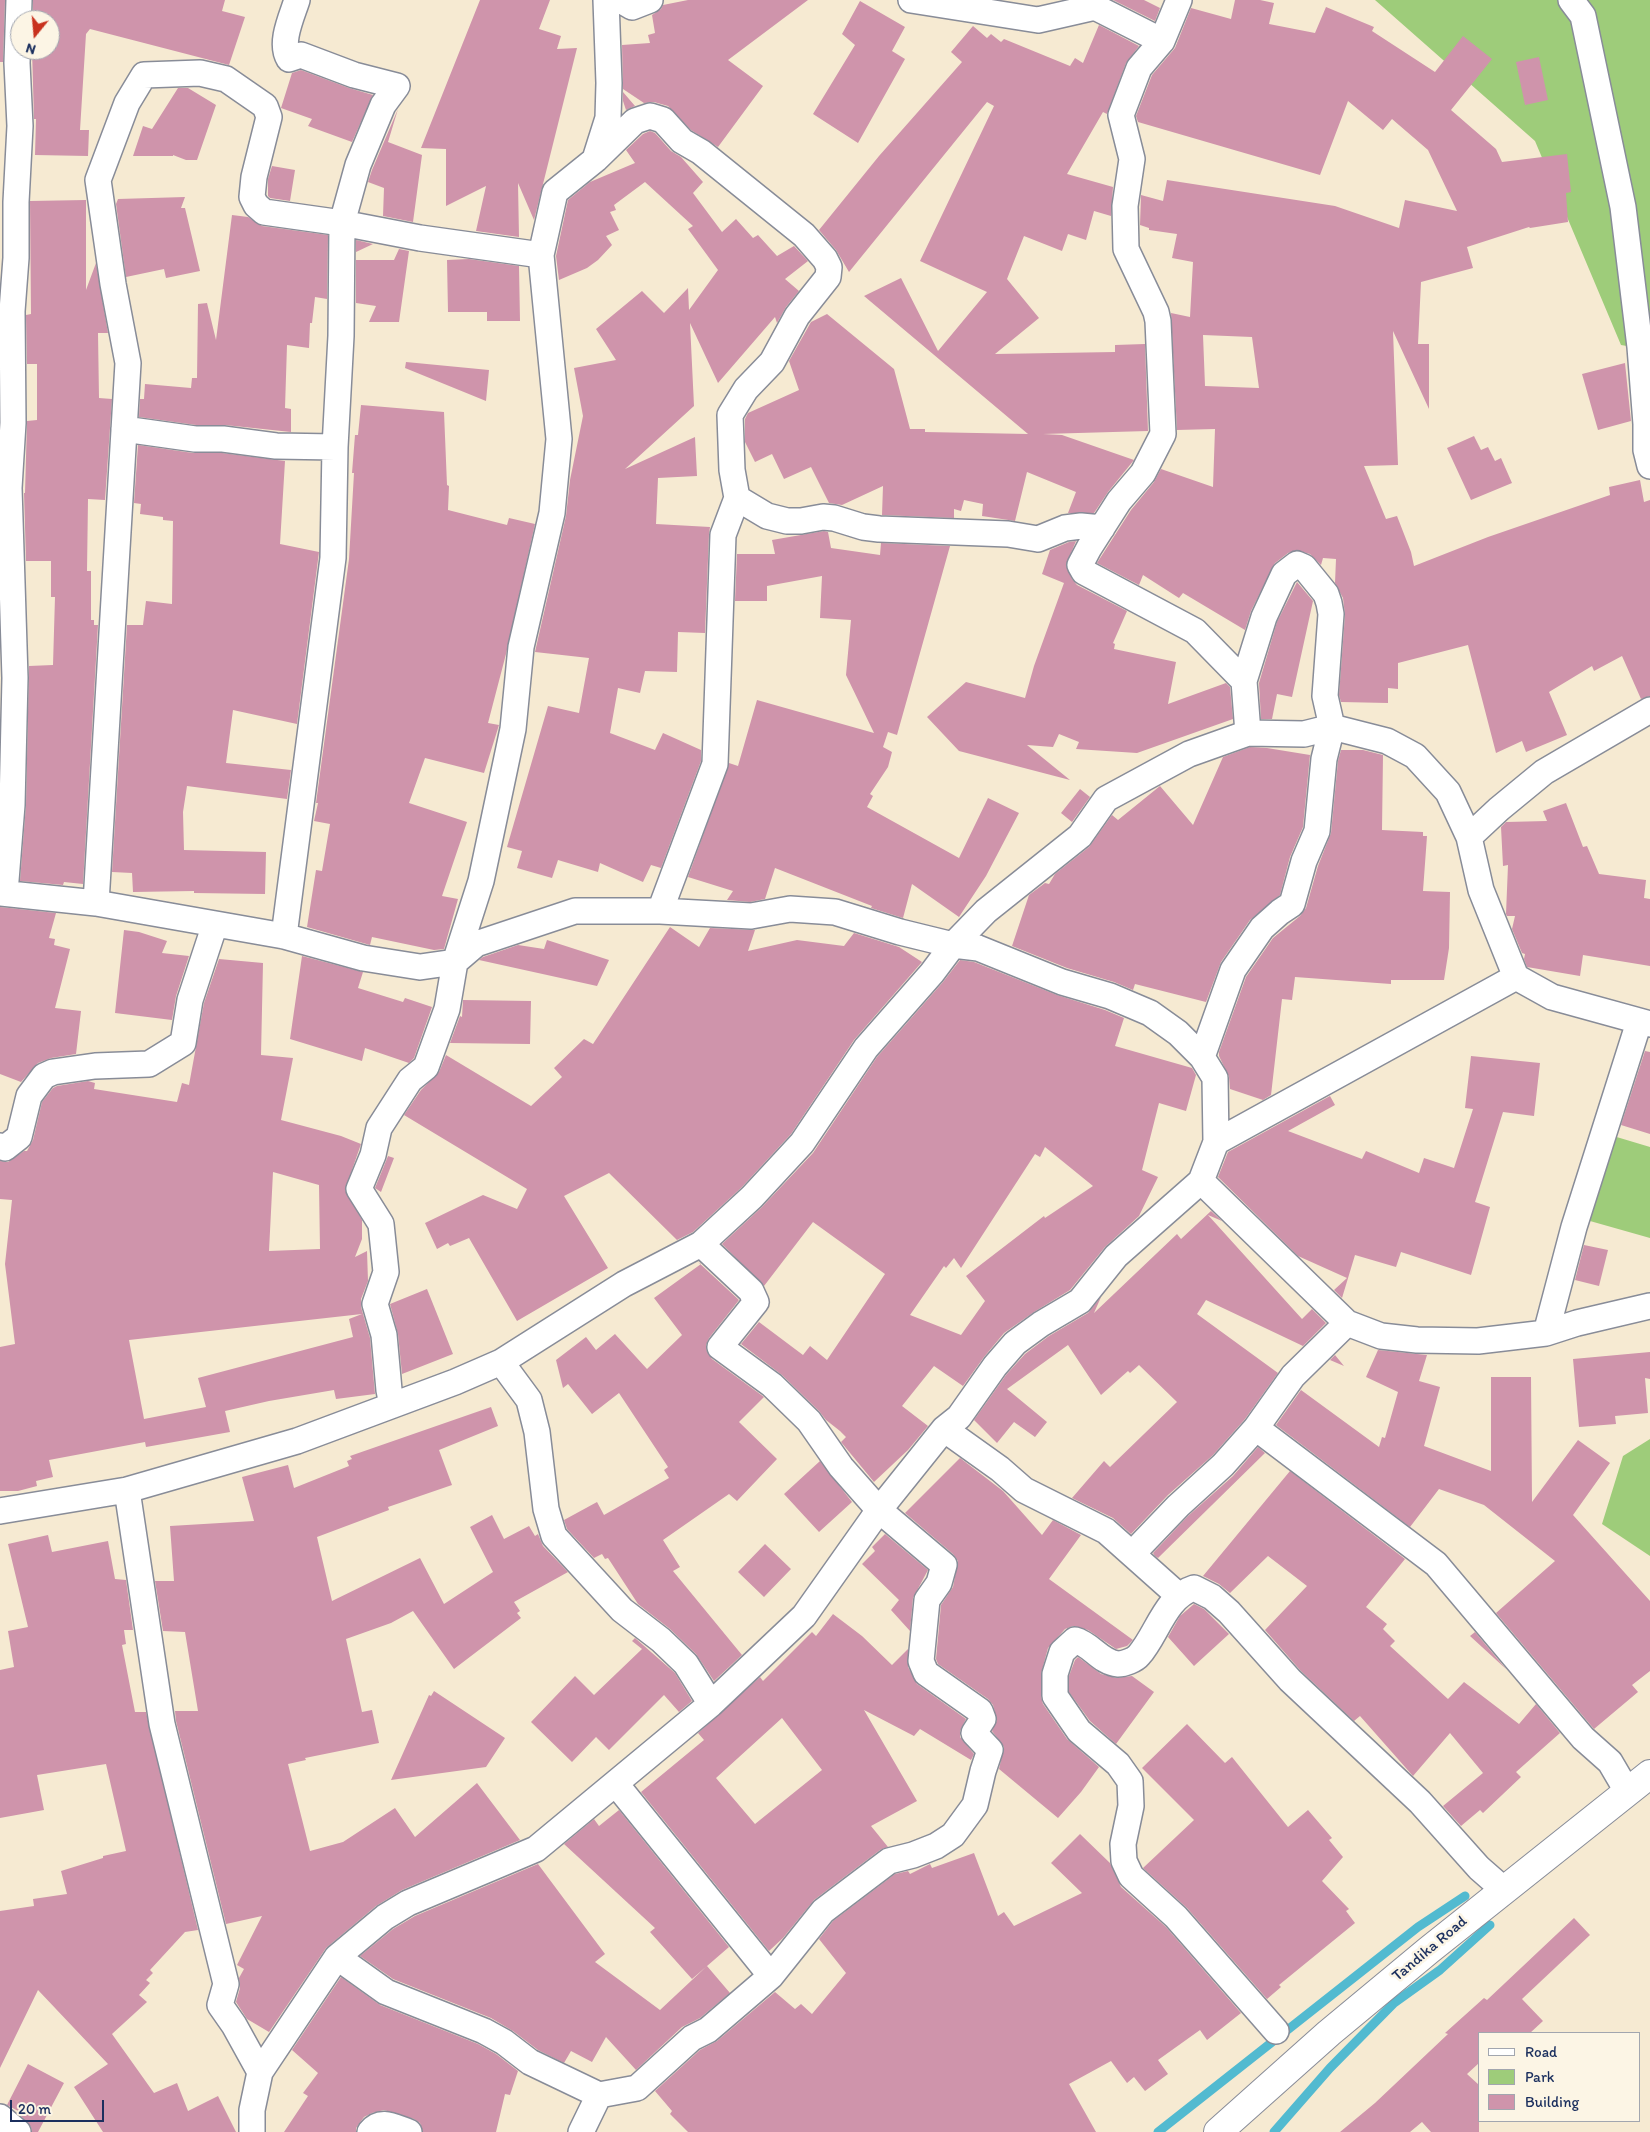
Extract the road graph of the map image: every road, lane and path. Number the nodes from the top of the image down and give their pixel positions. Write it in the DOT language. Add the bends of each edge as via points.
graph roads {
  1 [pos="19,0"];
  2 [pos="297,0"];
  3 [pos="606,0"];
  4 [pos="620,0"];
  5 [pos="650,0"];
  6 [pos="911,0"];
  7 [pos="1179,0"];
  8 [pos="1571,0"];
  9 [pos="1162,41"];
  10 [pos="10,126"];
  11 [pos="596,158"];
  12 [pos="342,223"];
  13 [pos="542,255"];
  14 [pos="1650,291"];
  15 [pos="1645,350"];
  16 [pos="124,429"];
  17 [pos="335,447"];
  18 [pos="1650,466"];
  19 [pos="737,498"];
  20 [pos="1102,528"];
  21 [pos="1244,681"];
  22 [pos="1650,710"];
  23 [pos="1332,728"];
  24 [pos="1248,733"];
  25 [pos="1469,837"];
  26 [pos="2,893"];
  27 [pos="96,903"];
  28 [pos="660,910"];
  29 [pos="215,924"];
  30 [pos="284,936"];
  31 [pos="953,945"];
  32 [pos="455,962"];
  33 [pos="1516,976"];
  34 [pos="1645,1023"];
  35 [pos="1202,1057"];
  36 [pos="1216,1142"];
  37 [pos="0,1146"];
  38 [pos="1201,1181"];
  39 [pos="702,1244"];
  40 [pos="1650,1306"];
  41 [pos="1347,1323"];
  42 [pos="1546,1333"];
  43 [pos="500,1362"];
  44 [pos="392,1405"];
  45 [pos="1256,1428"];
  46 [pos="944,1429"];
  47 [pos="127,1490"];
  48 [pos="879,1510"];
  49 [pos="0,1511"];
  50 [pos="1132,1553"];
  51 [pos="1178,1596"];
  52 [pos="712,1704"];
  53 [pos="1650,1774"];
  54 [pos="616,1784"];
  55 [pos="1627,1791"];
  56 [pos="1504,1889"];
  57 [pos="337,1957"];
  58 [pos="771,1976"];
  59 [pos="1276,2031"];
  60 [pos="260,2072"];
  61 [pos="600,2095"];
  62 [pos="0,2117"];
  63 [pos="18,2132"];
  64 [pos="252,2132"];
  65 [pos="370,2132"];
  66 [pos="409,2132"];
  67 [pos="581,2132"];
  68 [pos="1218,2132"];
  1 -- 10 [label="street"];
  2 -- 12 [label="street" via="287,39 286,55 289,59 301,56 397,86 383,105 358,165"];
  3 -- 11 [label="street" via="608,118"];
  4 -- 5 [label="street" via="632,7"];
  6 -- 9 [label="street" via="1038,20 1095,7"];
  7 -- 9 [label="street"];
  8 -- 15 [label="street" via="1583,16 1623,207"];
  9 -- 20 [label="street" via="1139,68 1121,115 1132,159 1125,206 1126,249 1158,321 1163,434 1143,473 1119,501"];
  10 -- 26 [label="street" via="16,202 9,488 15,678 12,805"];
  11 -- 13 [label="street" via="555,192"];
  11 -- 19 [label="street" via="635,121 650,116 663,120 682,141 701,152 804,235 829,267 828,277 797,316 772,362 746,389 730,415 732,470"];
  12 -- 13 [label="street"];
  12 -- 16 [label="street" via="264,212 256,205 252,197 254,177 269,117 264,106 226,80 200,73 144,75 127,103 98,180 128,363"];
  12 -- 17 [label="street" via="341,336"];
  13 -- 32 [label="street" via="559,439 552,513 521,647 513,729 481,881"];
  14 -- 15 [label="street"];
  15 -- 18 [label="street" via="1646,450"];
  16 -- 17 [label="street" via="276,446"];
  16 -- 27 [label="street"];
  17 -- 30 [label="street" via="333,558"];
  19 -- 20 [label="street" via="767,516 787,521 823,517 880,529 1008,534 1038,539 1064,528"];
  19 -- 28 [label="street" via="723,535 715,764"];
  20 -- 21 [label="street" via="1080,566 1082,570 1195,631"];
  21 -- 23 [label="street" via="1264,617 1284,574 1296,564 1304,566 1326,594 1329,603 1325,696"];
  21 -- 24 [label="street"];
  22 -- 25 [label="street" via="1544,772"];
  23 -- 24 [label="street" via="1304,734"];
  23 -- 25 [label="street" via="1387,741 1414,756 1448,792"];
  23 -- 35 [label="street" via="1324,759 1316,831 1292,904 1262,928 1233,970"];
  24 -- 31 [label="street" via="1189,754 1106,799 1080,836 986,911"];
  25 -- 33 [label="street" via="1481,890"];
  26 -- 27 [label="street"];
  27 -- 29 [label="street"];
  28 -- 31 [label="street" via="751,916 790,909 835,912"];
  28 -- 32 [label="street" via="575,911 476,944"];
  29 -- 30 [label="street"];
  29 -- 37 [label="street" via="190,1000 183,1043 149,1064 95,1066 44,1076 29,1096 19,1137 5,1148"];
  30 -- 32 [label="street" via="363,958 420,967"];
  31 -- 35 [label="street" via="978,948 1150,1013 1178,1033"];
  31 -- 39 [label="street" via="866,1048 802,1143"];
  32 -- 44 [label="street" via="448,1009 426,1068 410,1080 379,1128 360,1189 381,1224 386,1272 375,1304 384,1335"];
  33 -- 34 [label="street" via="1552,997"];
  33 -- 36 [label="street"];
  34 -- 42 [label="street" via="1574,1227"];
  35 -- 36 [label="street" via="1215,1078"];
  36 -- 38 [label="street"];
  38 -- 41 [label="street"];
  38 -- 46 [label="street" via="1116,1256 1080,1302 1040,1324 1015,1343 959,1418"];
  39 -- 43 [label="street" via="624,1284"];
  39 -- 48 [label="street" via="751,1291 756,1302 720,1347 772,1385 809,1421 841,1467"];
  40 -- 42 [label="street"];
  41 -- 42 [label="street" via="1381,1336 1417,1340 1478,1341"];
  41 -- 45 [label="street" via="1293,1376"];
  43 -- 44 [label="street"];
  43 -- 52 [label="street" via="529,1400 537,1432 546,1510 554,1536 622,1610 686,1664"];
  44 -- 47 [label="street" via="297,1440"];
  45 -- 50 [label="street" via="1224,1465"];
  45 -- 55 [label="street" via="1436,1564 1583,1738 1610,1762"];
  46 -- 48 [label="street"];
  46 -- 50 [label="street" via="1024,1490 1106,1531"];
  47 -- 49 [label="street"];
  47 -- 60 [label="street" via="162,1724 226,1984 220,2005"];
  48 -- 52 [label="street" via="804,1616"];
  48 -- 58 [label="street" via="944,1565 939,1583 928,1600 920,1661 926,1673 980,1711 983,1719 974,1733 990,1750 975,1806 953,1835 928,1849 889,1861 823,1911"];
  50 -- 51 [label="street"];
  51 -- 56 [label="street" via="1194,1588 1212,1597 1229,1612 1290,1680 1413,1795 1479,1868"];
  51 -- 59 [label="street" via="1138,1656 1128,1662 1109,1662 1084,1642 1071,1642 1062,1652 1055,1696 1079,1731 1118,1764 1130,1781 1131,1806 1123,1844 1124,1861 1131,1876 1176,1917"];
  52 -- 54 [label="street"];
  53 -- 55 [label="street, Tandika Road"];
  54 -- 57 [label="street" via="536,1849 408,1904 385,1917"];
  54 -- 58 [label="street"];
  55 -- 56 [label="street, Tandika Road"];
  56 -- 68 [label="street, Tandika Road" via="1329,2033"];
  57 -- 60 [label="street"];
  57 -- 61 [label="street" via="386,1992 484,2030 530,2062"];
  58 -- 61 [label="street" via="708,2030 692,2038 636,2088"];
  60 -- 64 [label="street" via="252,2110"];
  61 -- 67 [label="street"];
  62 -- 63 [label="street"];
  65 -- 66 [label="street" via="380,2124"];
}
